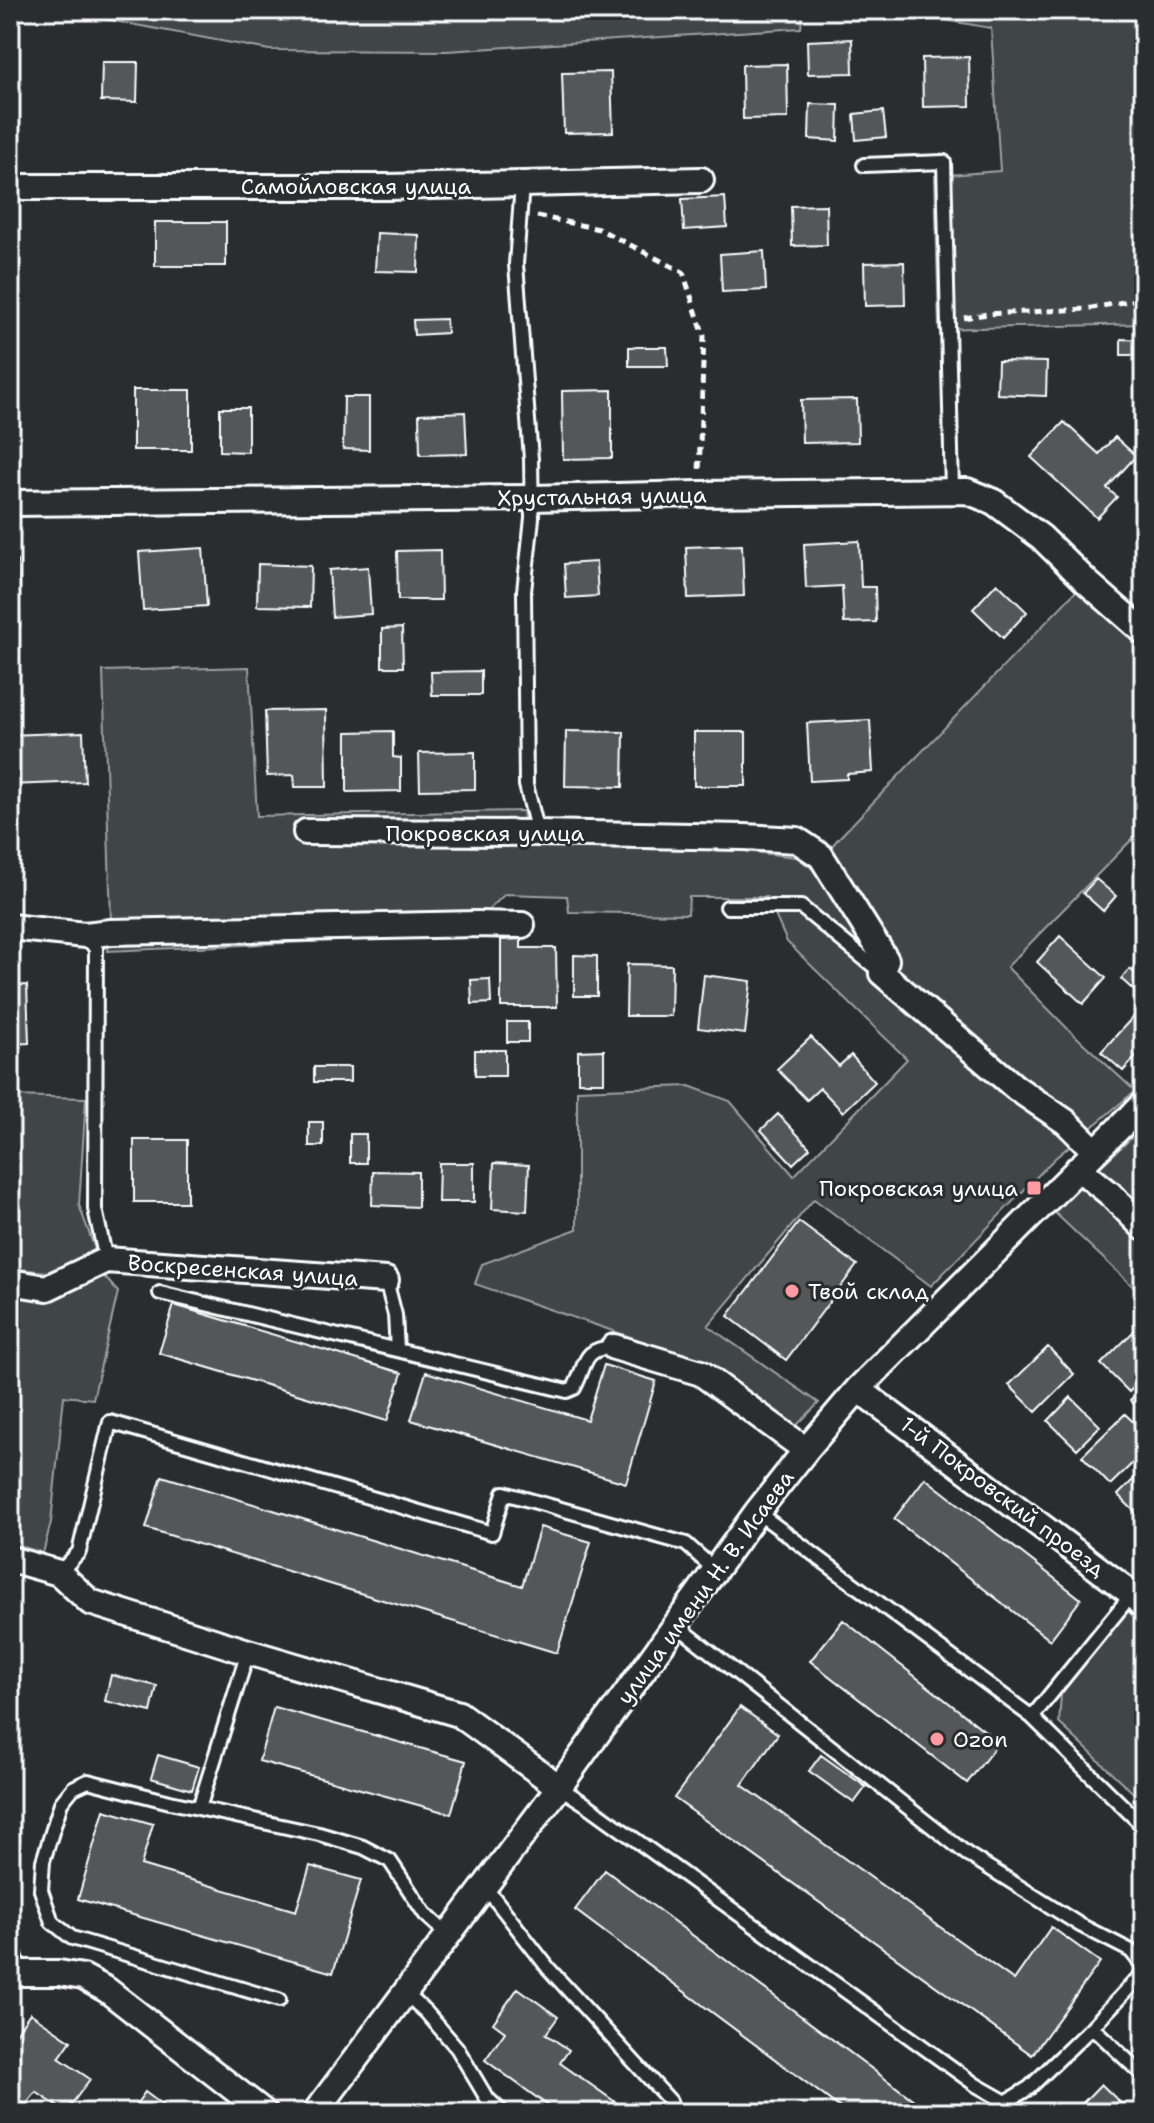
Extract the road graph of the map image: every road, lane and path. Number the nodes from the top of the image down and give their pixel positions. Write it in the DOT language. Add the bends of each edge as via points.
graph roads {
  1 [pos="864,165"];
  2 [pos="701,180"];
  3 [pos="522,184"];
  4 [pos="10,187"];
  5 [pos="520,213"];
  6 [pos="1144,305"];
  7 [pos="948,320"];
  8 [pos="952,490"];
  9 [pos="698,494"];
  10 [pos="532,498"];
  11 [pos="10,503"];
  12 [pos="1144,632"];
  13 [pos="306,832"];
  14 [pos="538,833"];
  15 [pos="727,907"];
  16 [pos="522,925"];
  17 [pos="10,927"];
  18 [pos="85,935"];
  19 [pos="882,973"];
  20 [pos="1144,1103"];
  21 [pos="1087,1159"];
  22 [pos="1144,1228"];
  23 [pos="106,1260"];
  24 [pos="386,1280"];
  25 [pos="10,1282"];
  26 [pos="160,1293"];
  27 [pos="614,1347"];
  28 [pos="397,1350"];
  29 [pos="858,1389"];
  30 [pos="806,1450"];
  31 [pos="757,1512"];
  32 [pos="10,1559"];
  33 [pos="715,1570"];
  34 [pos="59,1573"];
  35 [pos="1138,1600"];
  36 [pos="675,1624"];
  37 [pos="248,1652"];
  38 [pos="1032,1717"];
  39 [pos="559,1787"];
  40 [pos="199,1808"];
  41 [pos="1144,1827"];
  42 [pos="483,1888"];
  43 [pos="448,1935"];
  44 [pos="10,1936"];
  45 [pos="1144,1970"];
  46 [pos="15,1972"];
  47 [pos="405,1993"];
  48 [pos="279,2000"];
  49 [pos="1092,2027"];
  50 [pos="1144,2076"];
  51 [pos="1009,2107"];
  52 [pos="265,2113"];
  53 [pos="315,2113"];
  54 [pos="503,2113"];
  55 [pos="674,2113"];
  56 [pos="995,2113"];
  1 -- 7 [label="lane" via="944,162"];
  2 -- 3 [label="street, Самойловская улица"];
  3 -- 4 [label="street, Самойловская улица"];
  3 -- 5 [label="lane"];
  5 -- 9 [label="path" via="599,229 683,272 704,336"];
  5 -- 10 [label="lane" via="516,264"];
  6 -- 7 [label="path" via="1134,300"];
  7 -- 8 [label="lane"];
  8 -- 9 [label="street, Хрустальная улица"];
  8 -- 12 [label="street, Хрустальная улица" via="994,502 1041,537"];
  9 -- 10 [label="street, Хрустальная улица"];
  10 -- 11 [label="street, Хрустальная улица"];
  10 -- 14 [label="lane" via="524,591 526,785"];
  13 -- 14 [label="street, Покровская улица"];
  14 -- 19 [label="street, Покровская улица" via="797,840 821,856 886,960"];
  15 -- 19 [label="lane" via="801,907"];
  16 -- 18 [label="street"];
  17 -- 18 [label="street"];
  18 -- 23 [label="lane" via="96,949 95,1209"];
  19 -- 21 [label="street" via="1016,1088 1066,1122"];
  20 -- 21 [label="street, улица имени Н. В. Исаева"];
  21 -- 22 [label="street" via="1109,1193"];
  21 -- 29 [label="street, улица имени Н. В. Исаева"];
  23 -- 24 [label="street, Воскресенская улица"];
  23 -- 25 [label="street, Воскресенская улица" via="47,1288"];
  24 -- 28 [label="lane"];
  26 -- 28 [label="lane"];
  27 -- 28 [label="lane" via="591,1353 574,1388 567,1391"];
  27 -- 30 [label="street" via="701,1373"];
  29 -- 30 [label="street, улица имени Н. В. Исаева"];
  29 -- 35 [label="street, 1-й Покровский проезд"];
  30 -- 31 [label="street, улица имени Н. В. Исаева"];
  31 -- 33 [label="street, улица имени Н. В. Исаева"];
  31 -- 38 [label="lane"];
  32 -- 34 [label="street"];
  33 -- 34 [label="lane" via="686,1544 504,1493 492,1533 110,1422 79,1552"];
  33 -- 36 [label="street, улица имени Н. В. Исаева"];
  34 -- 37 [label="street" via="90,1602"];
  35 -- 38 [label="lane"];
  36 -- 39 [label="street, улица имени Н. В. Исаева"];
  36 -- 45 [label="lane" via="967,1854 1131,1951"];
  37 -- 39 [label="street" via="459,1714"];
  37 -- 40 [label="lane"];
  38 -- 41 [label="lane"];
  39 -- 42 [label="street, улица имени Н. В. Исаева"];
  39 -- 51 [label="lane"];
  40 -- 43 [label="lane" via="363,1847 390,1861 425,1914"];
  40 -- 48 [label="lane" via="88,1781 73,1788 61,1803 43,1861 41,1890 52,1922 72,1938"];
  42 -- 43 [label="street, улица имени Н. В. Исаева"];
  42 -- 55 [label="lane" via="670,2101"];
  43 -- 47 [label="street, улица имени Н. В. Исаева"];
  44 -- 46 [label="lane"];
  45 -- 49 [label="lane"];
  46 -- 52 [label="street" via="83,1977 107,1990"];
  47 -- 53 [label="street, улица имени Н. В. Исаева"];
  47 -- 54 [label="lane" via="457,2048 486,2097"];
  49 -- 50 [label="lane"];
  49 -- 51 [label="lane"];
  51 -- 56 [label="lane"];
}
